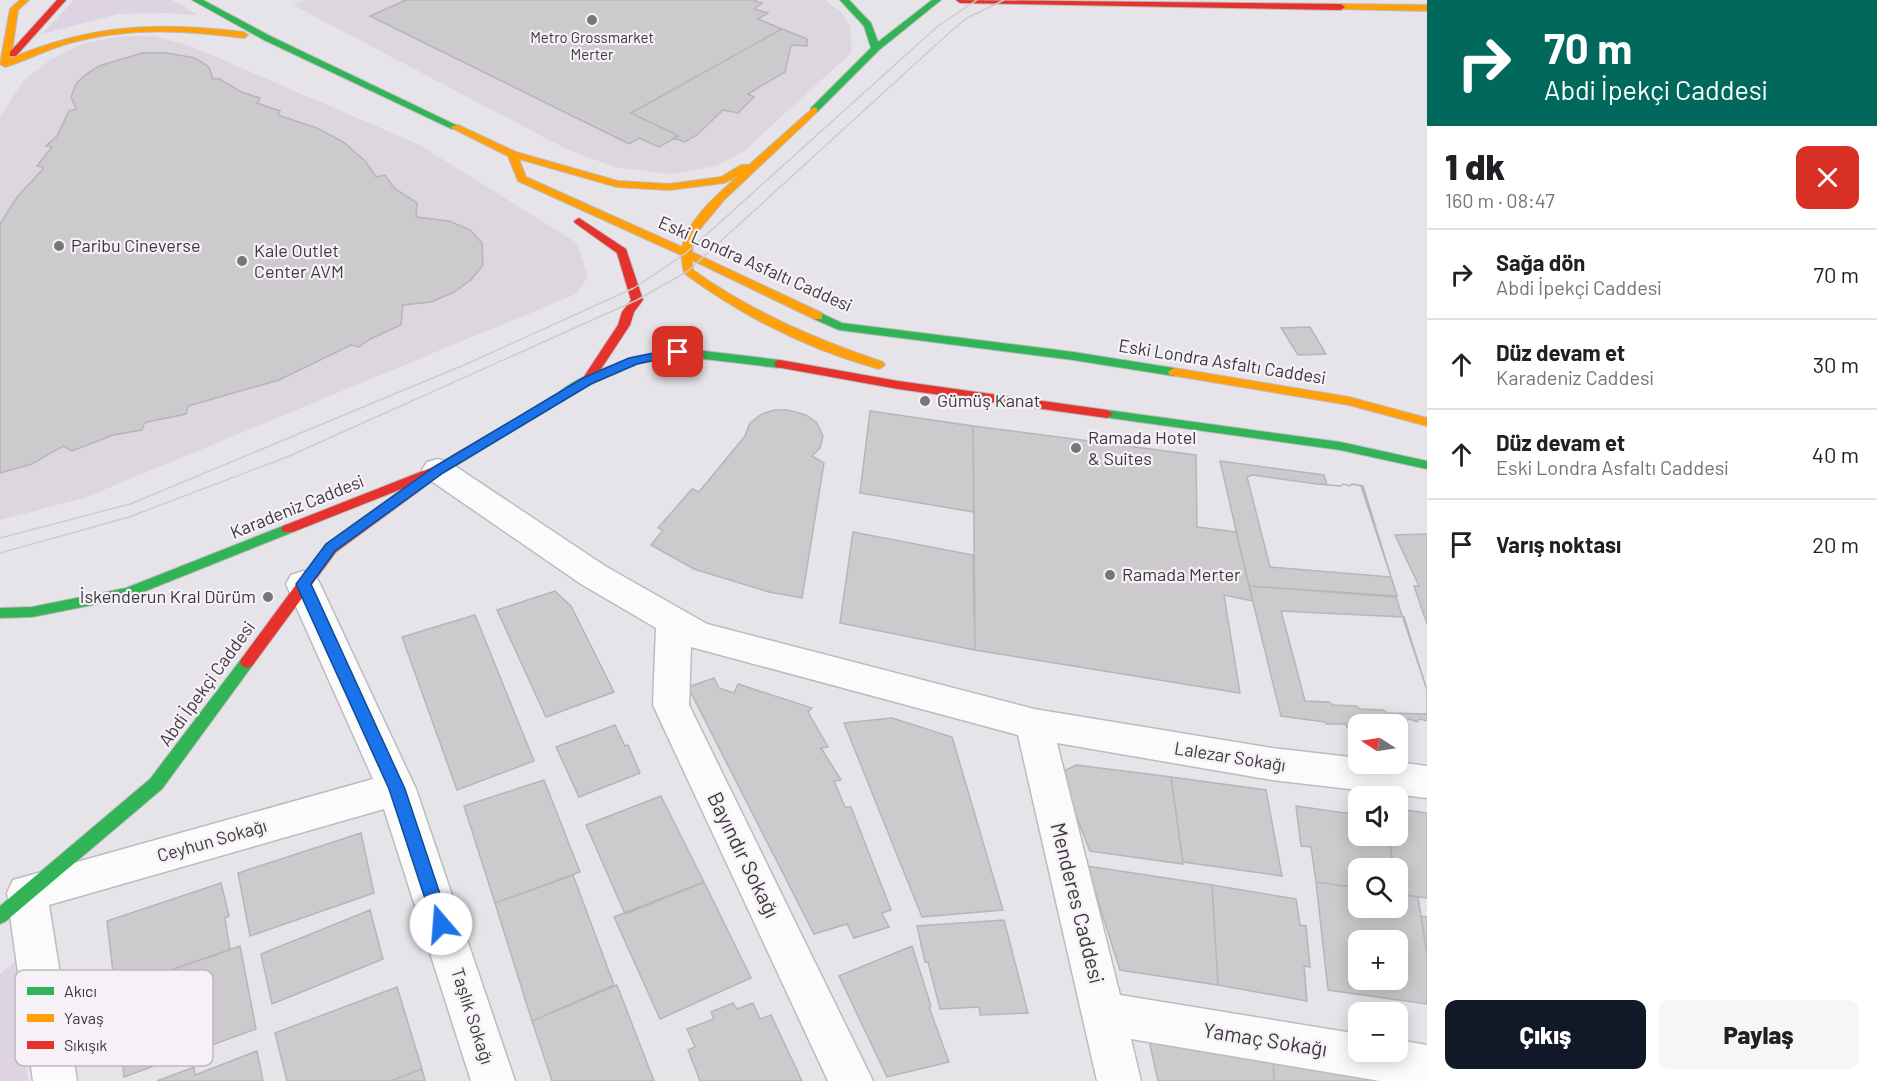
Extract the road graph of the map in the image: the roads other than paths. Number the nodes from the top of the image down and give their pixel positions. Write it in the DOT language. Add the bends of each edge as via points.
graph roads {
  1 [pos="62,0"];
  2 [pos="196,0"];
  3 [pos="844,0"];
  4 [pos="937,0"];
  5 [pos="960,0"];
  6 [pos="1427,8"];
  7 [pos="13,9"];
  8 [pos="260,18"];
  9 [pos="267,38"];
  10 [pos="876,48"];
  11 [pos="2,67"];
  12 [pos="769,152"];
  13 [pos="512,154"];
  14 [pos="522,179"];
  15 [pos="686,254"];
  16 [pos="587,381"];
  17 [pos="1018,401"];
  18 [pos="1427,422"];
  19 [pos="1427,465"];
  20 [pos="438,470"];
  21 [pos="303,584"];
  22 [pos="0,613"];
  23 [pos="674,622"];
  24 [pos="1034,724"];
  25 [pos="1427,782"];
  26 [pos="397,789"];
  27 [pos="14,904"];
  28 [pos="29,970"];
  29 [pos="1103,1013"];
  30 [pos="52,1066"];
  31 [pos="1427,1068"];
  32 [pos="55,1081"];
  33 [pos="494,1081"];
  34 [pos="851,1081"];
  35 [pos="1119,1081"];
  1 -- 11 [label="main road"];
  2 -- 9 [label="main road"];
  3 -- 10 [label="main road" via="868,25"];
  4 -- 10 [label="main road"];
  5 -- 6 [label="main road"];
  7 -- 11 [label="main road"];
  8 -- 9 [label="main road"];
  9 -- 11 [label="main road" via="202,28 139,26 79,35 42,46"];
  9 -- 13 [label="main road"];
  10 -- 12 [label="main road"];
  12 -- 13 [label="main road" via="724,180 669,187 616,184"];
  12 -- 15 [label="main road" via="720,198 690,234"];
  13 -- 14 [label="main road"];
  14 -- 15 [label="main road, Eski Londra Asfaltı Caddesi"];
  14 -- 16 [label="main road" via="621,251 634,288 637,300"];
  15 -- 17 [label="main road" via="688,271 705,285 779,328 904,373"];
  15 -- 18 [label="main road, Eski Londra Asfaltı Caddesi" via="839,326 1096,359 1349,401"];
  16 -- 17 [label="main road" via="634,361 678,352 756,360"];
  16 -- 20 [label="main road, Karadeniz Caddesi"];
  17 -- 19 [label="main road" via="1340,446"];
  20 -- 21 [label="main road, Abdi İpekçi Caddesi" via="330,548"];
  20 -- 22 [label="main road, Karadeniz Caddesi" via="128,593 33,612"];
  20 -- 23 [label="street, Lalezar Sokağı" via="593,575"];
  21 -- 26 [label="street, Taşlık Sokağı"];
  21 -- 27 [label="main road, Abdi İpekçi Caddesi" via="156,784"];
  23 -- 24 [label="street, Lalezar Sokağı" via="697,635"];
  23 -- 34 [label="street, Bayındır Sokağı" via="671,705"];
  24 -- 25 [label="street, Lalezar Sokağı" via="1272,764"];
  24 -- 29 [label="street, Menderes Caddesi"];
  26 -- 27 [label="street, Ceyhun Sokağı"];
  26 -- 33 [label="street, Taşlık Sokağı"];
  27 -- 28 [label="street"];
  29 -- 31 [label="street, Yamaç Sokağı"];
  29 -- 35 [label="street, Menderes Caddesi"];
  30 -- 32 [label="street"];
}
